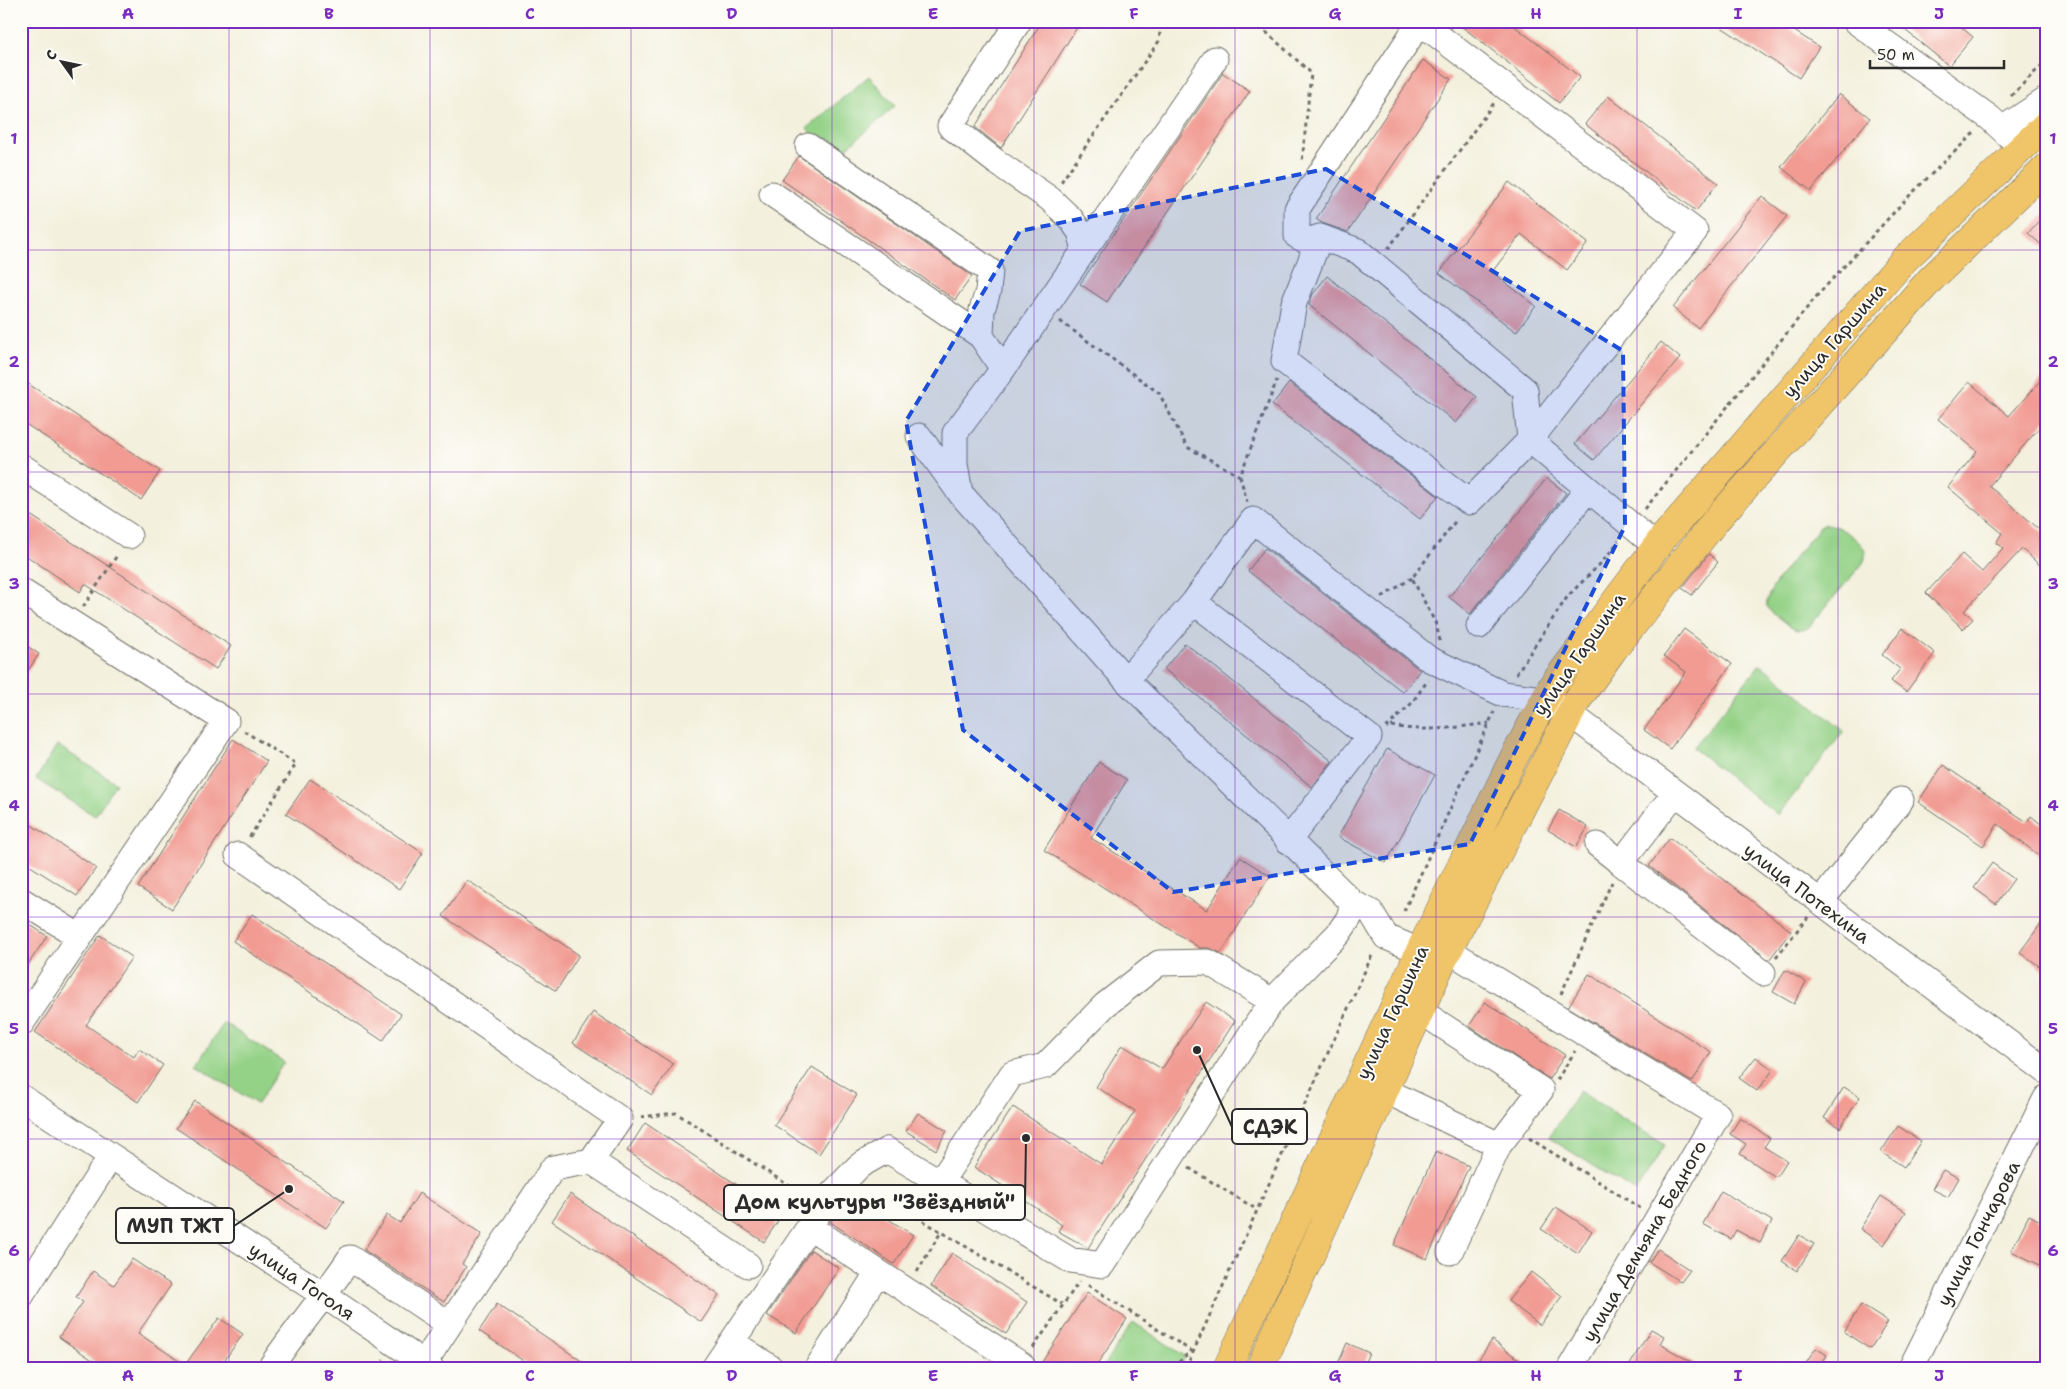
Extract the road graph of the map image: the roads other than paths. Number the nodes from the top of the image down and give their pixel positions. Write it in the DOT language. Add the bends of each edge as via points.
graph roads {
  1 [pos="1019,21"];
  2 [pos="1855,21"];
  3 [pos="1419,22"];
  4 [pos="1215,59"];
  5 [pos="2046,100"];
  6 [pos="1996,123"];
  7 [pos="2046,125"];
  8 [pos="808,146"];
  9 [pos="2021,147"];
  10 [pos="2046,168"];
  11 [pos="772,194"];
  12 [pos="1320,237"];
  13 [pos="1085,249"];
  14 [pos="981,336"];
  15 [pos="1003,368"];
  16 [pos="919,436"];
  17 [pos="1530,440"];
  18 [pos="21,466"];
  19 [pos="1588,489"];
  20 [pos="960,493"];
  21 [pos="129,536"];
  22 [pos="1657,546"];
  23 [pos="21,591"];
  24 [pos="1194,602"];
  25 [pos="1479,626"];
  26 [pos="1126,680"];
  27 [pos="1544,699"];
  28 [pos="1569,713"];
  29 [pos="1675,793"];
  30 [pos="1901,800"];
  31 [pos="1288,841"];
  32 [pos="1598,845"];
  33 [pos="238,855"];
  34 [pos="1620,863"];
  35 [pos="21,900"];
  36 [pos="1820,902"];
  37 [pos="1353,903"];
  38 [pos="80,937"];
  39 [pos="1448,950"];
  40 [pos="1420,951"];
  41 [pos="1763,973"];
  42 [pos="1272,1001"];
  43 [pos="1420,1011"];
  44 [pos="21,1024"];
  45 [pos="2046,1071"];
  46 [pos="1384,1090"];
  47 [pos="21,1097"];
  48 [pos="2046,1098"];
  49 [pos="1505,1136"];
  50 [pos="111,1156"];
  51 [pos="591,1161"];
  52 [pos="941,1181"];
  53 [pos="816,1217"];
  54 [pos="1450,1252"];
  55 [pos="748,1265"];
  56 [pos="878,1272"];
  57 [pos="21,1296"];
  58 [pos="325,1296"];
  59 [pos="449,1324"];
  60 [pos="732,1342"];
  61 [pos="427,1365"];
  62 [pos="1021,1366"];
  63 [pos="1575,1366"];
  64 [pos="270,1368"];
  65 [pos="714,1368"];
  66 [pos="771,1368"];
  67 [pos="817,1368"];
  68 [pos="1227,1368"];
  69 [pos="1260,1368"];
  70 [pos="1911,1368"];
  1 -- 13 [label="street" via="950,126 1050,199 1071,219 1080,232"];
  2 -- 6 [label="street"];
  3 -- 12 [label="street" via="1297,209 1297,236 1307,241"];
  3 -- 17 [label="street" via="1695,231"];
  4 -- 13 [label="street"];
  5 -- 6 [label="street"];
  6 -- 9 [label="street"];
  7 -- 9 [label="main road, улица Гаршина"];
  8 -- 14 [label="street" via="990,271 982,310"];
  9 -- 22 [label="main road, улица Гаршина" via="1904,260"];
  10 -- 28 [label="main road, улица Гаршина" via="1931,279 1716,520 1613,650"];
  11 -- 14 [label="street"];
  12 -- 17 [label="street" via="1358,251 1525,390"];
  12 -- 17 [label="street" via="1294,303 1284,361 1470,502"];
  13 -- 15 [label="street"];
  14 -- 15 [label="street"];
  15 -- 20 [label="street" via="955,433 955,464"];
  16 -- 20 [label="street"];
  17 -- 19 [label="street"];
  18 -- 21 [label="street"];
  19 -- 22 [label="street"];
  19 -- 25 [label="street"];
  20 -- 26 [label="street"];
  22 -- 27 [label="main road, улица Гаршина"];
  23 -- 38 [label="street" via="226,720"];
  24 -- 26 [label="street"];
  24 -- 27 [label="street" via="1253,520 1429,659 1503,694"];
  24 -- 31 [label="street" via="1380,731"];
  26 -- 31 [label="street"];
  27 -- 28 [label="street, улица Потехина"];
  27 -- 40 [label="main road, улица Гаршина"];
  28 -- 29 [label="street, улица Потехина"];
  28 -- 39 [label="main road, улица Гаршина"];
  29 -- 34 [label="street"];
  29 -- 36 [label="street, улица Потехина"];
  30 -- 36 [label="street"];
  31 -- 37 [label="street"];
  32 -- 34 [label="street"];
  33 -- 51 [label="street" via="620,1119"];
  34 -- 41 [label="street"];
  35 -- 38 [label="street"];
  36 -- 45 [label="street, улица Потехина"];
  37 -- 40 [label="street" via="1371,912 1386,937"];
  37 -- 42 [label="street" via="1349,918 1338,934"];
  38 -- 44 [label="street"];
  39 -- 43 [label="main road, улица Гаршина"];
  39 -- 63 [label="street, улица Демьяна Бедного" via="1718,1114"];
  40 -- 68 [label="main road, улица Гаршина"];
  42 -- 52 [label="street" via="1208,962 1158,963 1105,1004 1045,1066 1012,1074"];
  42 -- 52 [label="street" via="1102,1265 1070,1260"];
  43 -- 46 [label="main road, улица Гаршина"];
  43 -- 49 [label="street" via="1541,1090"];
  46 -- 49 [label="street"];
  46 -- 69 [label="main road, улица Гаршина"];
  47 -- 50 [label="street, улица Гоголя"];
  48 -- 70 [label="street, улица Гончарова"];
  49 -- 54 [label="street"];
  50 -- 57 [label="street"];
  50 -- 58 [label="street, улица Гоголя"];
  51 -- 55 [label="street"];
  51 -- 59 [label="street" via="552,1168"];
  52 -- 53 [label="street" via="888,1150 859,1166 830,1196"];
  53 -- 56 [label="street"];
  53 -- 60 [label="street"];
  56 -- 62 [label="street"];
  56 -- 67 [label="street"];
  58 -- 59 [label="street" via="350,1258"];
  58 -- 61 [label="street, улица Гоголя"];
  58 -- 64 [label="street" via="282,1348"];
  59 -- 61 [label="street"];
  60 -- 65 [label="street"];
  60 -- 66 [label="street"];
}
